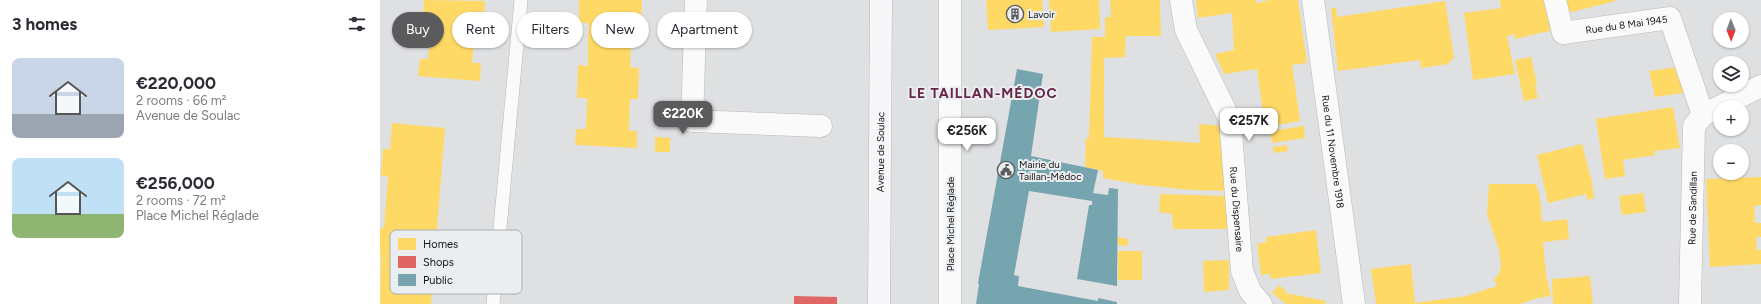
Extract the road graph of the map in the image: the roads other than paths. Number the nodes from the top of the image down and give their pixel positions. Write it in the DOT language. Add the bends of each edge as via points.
graph roads {
  1 [pos="521,0"];
  2 [pos="696,0"];
  3 [pos="881,0"];
  4 [pos="950,0"];
  5 [pos="1181,0"];
  6 [pos="1313,0"];
  7 [pos="1555,0"];
  8 [pos="1761,86"];
  9 [pos="1703,115"];
  10 [pos="821,126"];
  11 [pos="500,230"];
  12 [pos="494,294"];
  13 [pos="493,304"];
  14 [pos="879,304"];
  15 [pos="950,304"];
  16 [pos="1261,304"];
  17 [pos="1354,304"];
  18 [pos="1690,304"];
  1 -- 11 [label="lane"];
  2 -- 10 [label="street" via="692,121"];
  3 -- 14 [label="main road, Avenue de Soulac"];
  4 -- 15 [label="street, Place Michel Réglade"];
  5 -- 16 [label="street, Rue du Dispensaire" via="1186,30 1230,120 1242,271 1250,291"];
  6 -- 17 [label="street, Rue du 11 Novembre 1918"];
  7 -- 9 [label="street, Rue du 8 Mai 1945" via="1563,33 1670,18"];
  8 -- 9 [label="street"];
  9 -- 18 [label="street, Rue de Sandillan" via="1694,126"];
  12 -- 13 [label="lane"];
}
